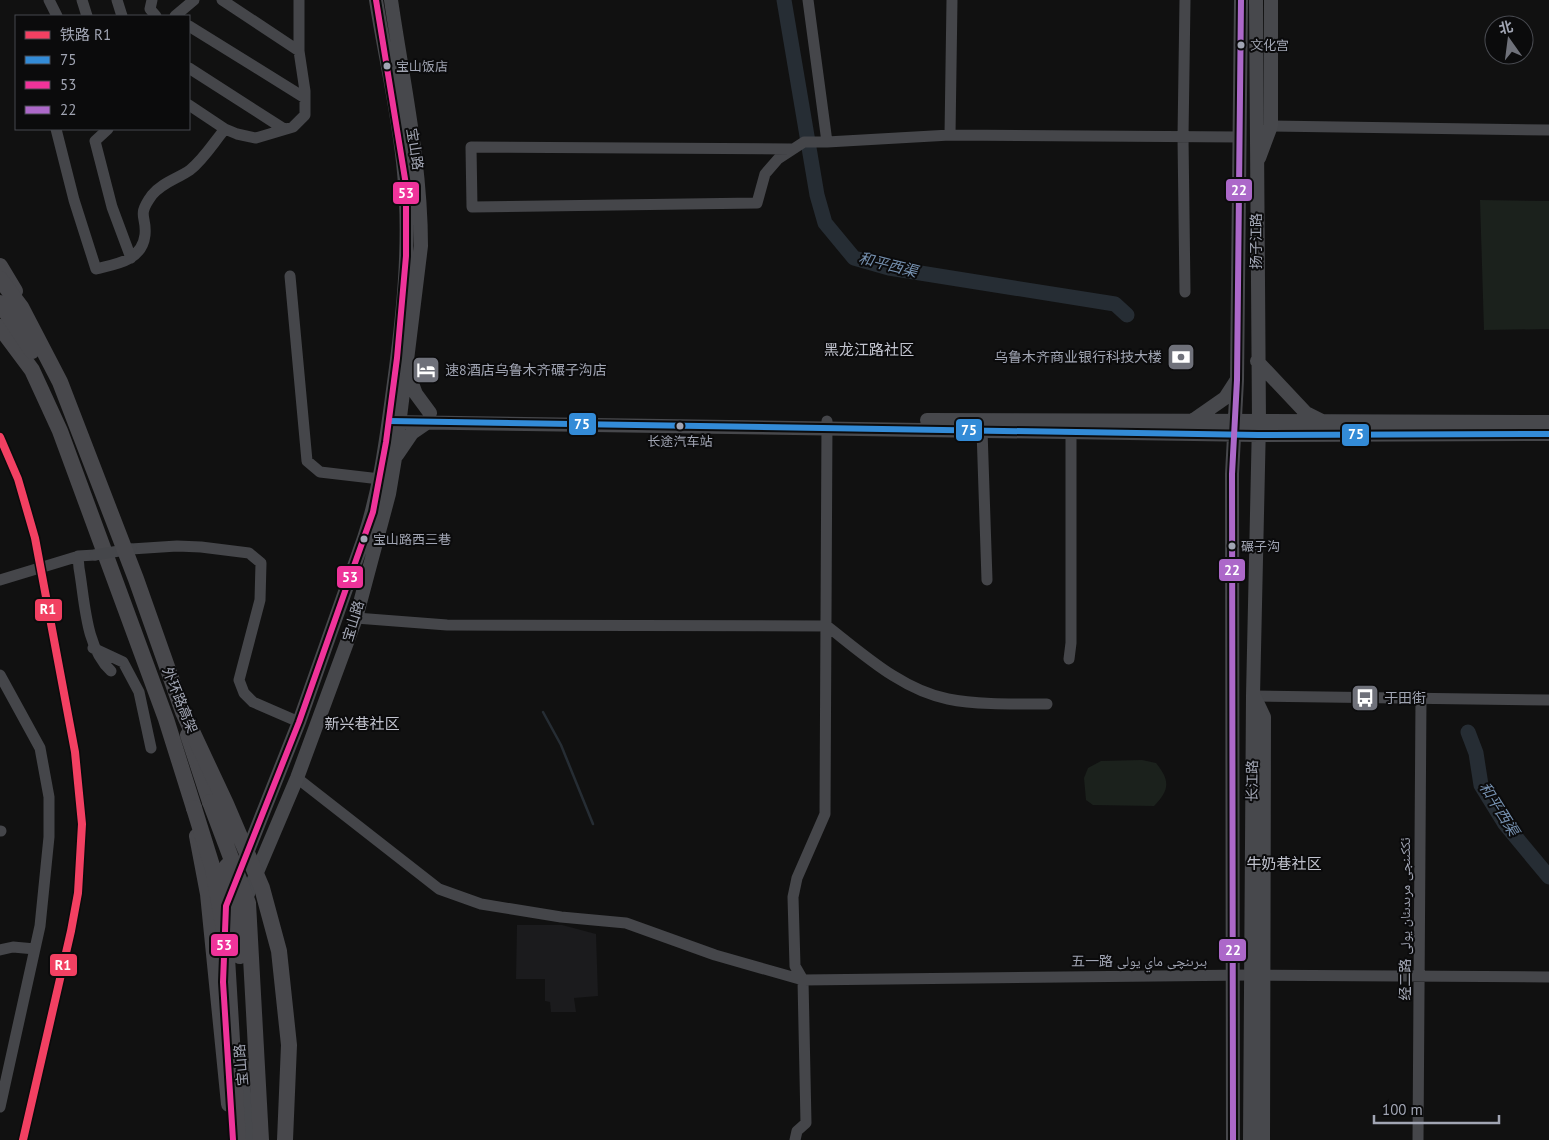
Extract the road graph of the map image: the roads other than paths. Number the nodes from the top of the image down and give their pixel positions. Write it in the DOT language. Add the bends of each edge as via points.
graph roads {
  1 [pos="49,0"];
  2 [pos="82,0"];
  3 [pos="117,0"];
  4 [pos="152,0"];
  5 [pos="194,0"];
  6 [pos="222,0"];
  7 [pos="299,0"];
  8 [pos="376,0"];
  9 [pos="391,0"];
  10 [pos="808,0"];
  11 [pos="952,0"];
  12 [pos="1185,0"];
  13 [pos="1241,0"];
  14 [pos="1256,0"];
  15 [pos="1271,0"];
  16 [pos="56,15"];
  17 [pos="87,15"];
  18 [pos="122,15"];
  19 [pos="155,15"];
  20 [pos="176,15"];
  21 [pos="190,27"];
  22 [pos="299,51"];
  23 [pos="190,69"];
  24 [pos="305,98"];
  25 [pos="190,106"];
  26 [pos="1271,126"];
  27 [pos="225,129"];
  28 [pos="284,129"];
  29 [pos="56,130"];
  30 [pos="107,130"];
  31 [pos="1549,130"];
  32 [pos="950,135"];
  33 [pos="1183,137"];
  34 [pos="1240,137"];
  35 [pos="827,142"];
  36 [pos="791,149"];
  37 [pos="1256,166"];
  38 [pos="131,258"];
  39 [pos="0,266"];
  40 [pos="290,276"];
  41 [pos="0,279"];
  42 [pos="1185,292"];
  43 [pos="0,303"];
  44 [pos="0,327"];
  45 [pos="1257,361"];
  46 [pos="407,369"];
  47 [pos="1236,380"];
  48 [pos="395,417"];
  49 [pos="429,418"];
  50 [pos="1190,422"];
  51 [pos="1325,422"];
  52 [pos="1549,422"];
  53 [pos="827,425"];
  54 [pos="1234,428"];
  55 [pos="1258,428"];
  56 [pos="982,430"];
  57 [pos="1071,431"];
  58 [pos="1549,434"];
  59 [pos="395,458"];
  60 [pos="380,480"];
  61 [pos="79,556"];
  62 [pos="0,580"];
  63 [pos="987,580"];
  64 [pos="356,618"];
  65 [pos="827,626"];
  66 [pos="94,648"];
  67 [pos="1069,659"];
  68 [pos="111,671"];
  69 [pos="0,675"];
  70 [pos="1253,696"];
  71 [pos="1421,698"];
  72 [pos="1549,700"];
  73 [pos="1047,704"];
  74 [pos="299,722"];
  75 [pos="151,748"];
  76 [pos="297,778"];
  77 [pos="188,790"];
  78 [pos="210,802"];
  79 [pos="35,949"];
  80 [pos="0,950"];
  81 [pos="1257,975"];
  82 [pos="1419,975"];
  83 [pos="1233,976"];
  84 [pos="1549,977"];
  85 [pos="803,980"];
  86 [pos="0,1107"];
  87 [pos="794,1133"];
  88 [pos="238,1139"];
  89 [pos="252,1140"];
  90 [pos="261,1140"];
  91 [pos="280,1140"];
  92 [pos="285,1140"];
  93 [pos="1232,1140"];
  94 [pos="1250,1140"];
  95 [pos="1263,1140"];
  96 [pos="1418,1140"];
  1 -- 16 [label="street"];
  2 -- 17 [label="street"];
  3 -- 18 [label="street"];
  4 -- 19 [label="street" via="150,9"];
  5 -- 20 [label="street"];
  6 -- 22 [label="street"];
  7 -- 22 [label="street"];
  8 -- 48 [label="main road, 宝山路" via="404,169 407,220"];
  9 -- 46 [label="main road, 宝山路" via="421,198 422,246"];
  10 -- 35 [label="street"];
  11 -- 32 [label="street"];
  12 -- 33 [label="street"];
  13 -- 34 [label="main road, 扬子江路"];
  14 -- 37 [label="main road, 扬子江路"];
  15 -- 26 [label="main road"];
  21 -- 24 [label="street"];
  22 -- 24 [label="street"];
  23 -- 28 [label="street"];
  24 -- 28 [label="street" via="305,115 293,127"];
  25 -- 27 [label="street"];
  26 -- 31 [label="street"];
  26 -- 37 [label="main road"];
  27 -- 28 [label="street" via="256,138"];
  27 -- 38 [label="street" via="190,170 169,180 153,195 142,214 145,235 137,254"];
  29 -- 38 [label="street" via="96,269"];
  30 -- 38 [label="street" via="95,141 112,207"];
  32 -- 33 [label="street"];
  32 -- 35 [label="street"];
  33 -- 34 [label="street"];
  33 -- 42 [label="street"];
  34 -- 47 [label="main road, 扬子江路"];
  35 -- 36 [label="street" via="804,142"];
  36 -- 36 [label="street" via="471,147 472,207 757,203 765,174"];
  37 -- 45 [label="main road, 扬子江路"];
  39 -- 78 [label="highway" via="24,308 48,363"];
  40 -- 60 [label="street" via="307,461 320,472"];
  41 -- 92 [label="highway, 外环路高架, bridge" via="21,307 60,382 183,712 262,888 279,951 289,1045"];
  43 -- 91 [label="highway, 外环路高架, bridge" via="32,350 51,389 130,587 177,720 257,897 274,960 283,1054"];
  44 -- 77 [label="highway" via="32,370 60,431 166,718"];
  45 -- 51 [label="main road" via="1306,412"];
  45 -- 55 [label="main road, 扬子江路"];
  46 -- 48 [label="main road, 宝山路"];
  46 -- 49 [label="main road"];
  47 -- 50 [label="main road" via="1225,398"];
  47 -- 54 [label="main road, 扬子江路"];
  48 -- 49 [label="main road"];
  48 -- 59 [label="main road, 宝山路"];
  48 -- 60 [label="main road, 宝山路"];
  49 -- 53 [label="main road"];
  49 -- 59 [label="main road" via="412,433"];
  50 -- 53 [label="main road" via="976,420"];
  50 -- 54 [label="main road"];
  51 -- 52 [label="main road"];
  51 -- 55 [label="main road"];
  53 -- 56 [label="main road"];
  53 -- 65 [label="street"];
  54 -- 55 [label="main road"];
  54 -- 57 [label="main road"];
  54 -- 83 [label="main road, 长江路" via="1231,664"];
  55 -- 58 [label="main road"];
  55 -- 70 [label="main road, 长江路"];
  56 -- 57 [label="main road"];
  56 -- 63 [label="street"];
  57 -- 67 [label="street"];
  59 -- 64 [label="main road, 宝山路" via="389,494"];
  60 -- 74 [label="main road, 宝山路" via="373,512"];
  61 -- 62 [label="street"];
  61 -- 66 [label="street"];
  61 -- 74 [label="street, bridge" via="177,546 248,553 261,563 260,600 239,680 244,693 253,702"];
  64 -- 65 [label="street" via="447,625"];
  64 -- 76 [label="main road, 宝山路"];
  65 -- 73 [label="street" via="868,659 910,686 947,699"];
  65 -- 85 [label="street" via="825,814 797,878 793,897 795,966"];
  66 -- 68 [label="street"];
  66 -- 75 [label="street" via="123,662 139,692"];
  69 -- 79 [label="street" via="40,748 50,797 49,836"];
  70 -- 71 [label="street"];
  70 -- 81 [label="main road, 长江路"];
  71 -- 72 [label="street"];
  71 -- 82 [label="street, 经二路 ئككىنجى مرىدىئان يولى"];
  74 -- 88 [label="main road, 宝山路" via="226,906 223,982"];
  76 -- 85 [label="street" via="439,889 481,904 626,923 715,955"];
  76 -- 88 [label="main road, 宝山路" via="242,908 234,979"];
  77 -- 88 [label="highway, bridge" via="208,894 221,1043"];
  77 -- 88 [label="highway, bridge" via="213,869 226,941"];
  78 -- 89 [label="highway, bridge" via="226,865 239,940"];
  78 -- 90 [label="highway, bridge" via="248,903"];
  79 -- 80 [label="street" via="13,947"];
  79 -- 86 [label="street"];
  81 -- 82 [label="street, 五一路 بىرىنچى ماي يولى"];
  81 -- 83 [label="street, 五一路 بىرىنچى ماي يولى"];
  81 -- 94 [label="main road, 长江路"];
  81 -- 95 [label="main road"];
  82 -- 84 [label="street, 五一路 بىرىنچى ماي يولى"];
  82 -- 96 [label="street, 经二路 ئككىنجى مرىدىئان يولى"];
  83 -- 85 [label="street, 五一路 بىرىنچى ماي يولى"];
  83 -- 93 [label="main road, 长江路"];
  85 -- 87 [label="street" via="806,1123"];
}
